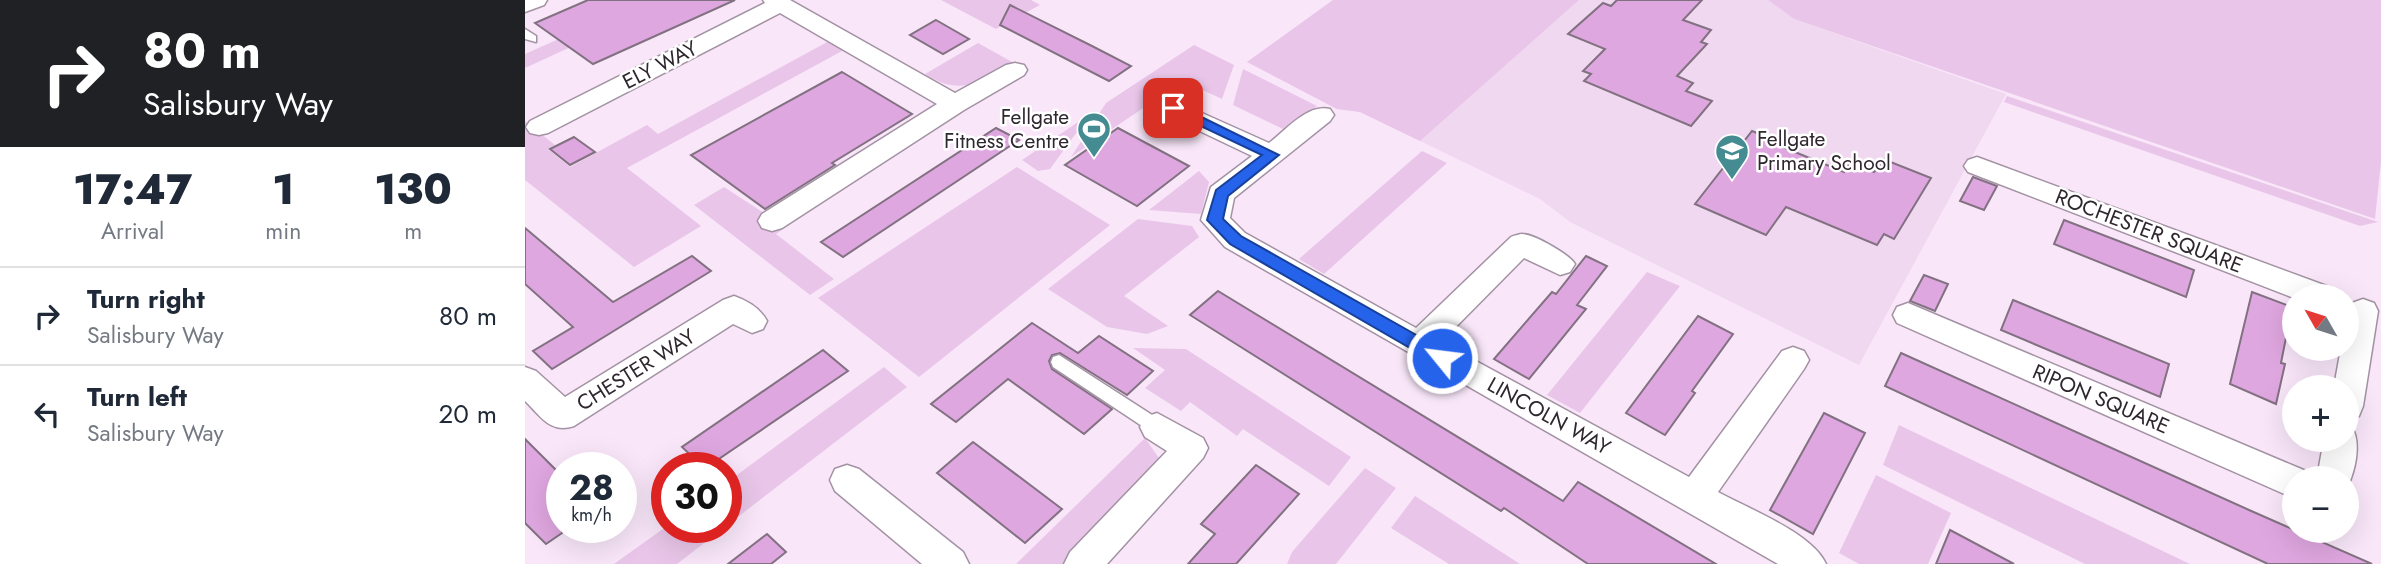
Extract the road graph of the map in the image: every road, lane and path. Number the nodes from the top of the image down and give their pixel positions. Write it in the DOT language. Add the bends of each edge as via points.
graph roads {
  1 [pos="536,0"];
  2 [pos="778,2"];
  3 [pos="525,5"];
  4 [pos="1015,69"];
  5 [pos="955,104"];
  6 [pos="1173,108"];
  7 [pos="1321,115"];
  8 [pos="539,127"];
  9 [pos="1272,155"];
  10 [pos="1977,166"];
  11 [pos="772,221"];
  12 [pos="1560,264"];
  13 [pos="2289,284"];
  14 [pos="2364,312"];
  15 [pos="1908,315"];
  16 [pos="752,321"];
  17 [pos="1419,345"];
  18 [pos="1793,360"];
  19 [pos="1059,362"];
  20 [pos="2353,375"];
  21 [pos="525,380"];
  22 [pos="1157,427"];
  23 [pos="2282,477"];
  24 [pos="847,480"];
  25 [pos="1695,497"];
  26 [pos="950,564"];
  27 [pos="1083,564"];
  28 [pos="1807,564"];
  1 -- 3 [label="street"];
  2 -- 5 [label="street, ELY WAY"];
  2 -- 8 [label="street, ELY WAY"];
  4 -- 5 [label="street"];
  5 -- 11 [label="street"];
  6 -- 9 [label="street"];
  7 -- 9 [label="street"];
  9 -- 17 [label="street, LINCOLN WAY" via="1221,194 1215,220 1235,240"];
  10 -- 13 [label="street, ROCHESTER SQUARE"];
  12 -- 17 [label="street" via="1521,244"];
  14 -- 20 [label="street"];
  15 -- 23 [label="street, RIPON SQUARE"];
  16 -- 21 [label="street, CHESTER WAY" via="734,308 562,416"];
  17 -- 25 [label="street, LINCOLN WAY"];
  18 -- 25 [label="street"];
  19 -- 22 [label="lane"];
  22 -- 27 [label="street" via="1191,449"];
  24 -- 26 [label="street"];
  25 -- 28 [label="street, LINCOLN WAY"];
}
